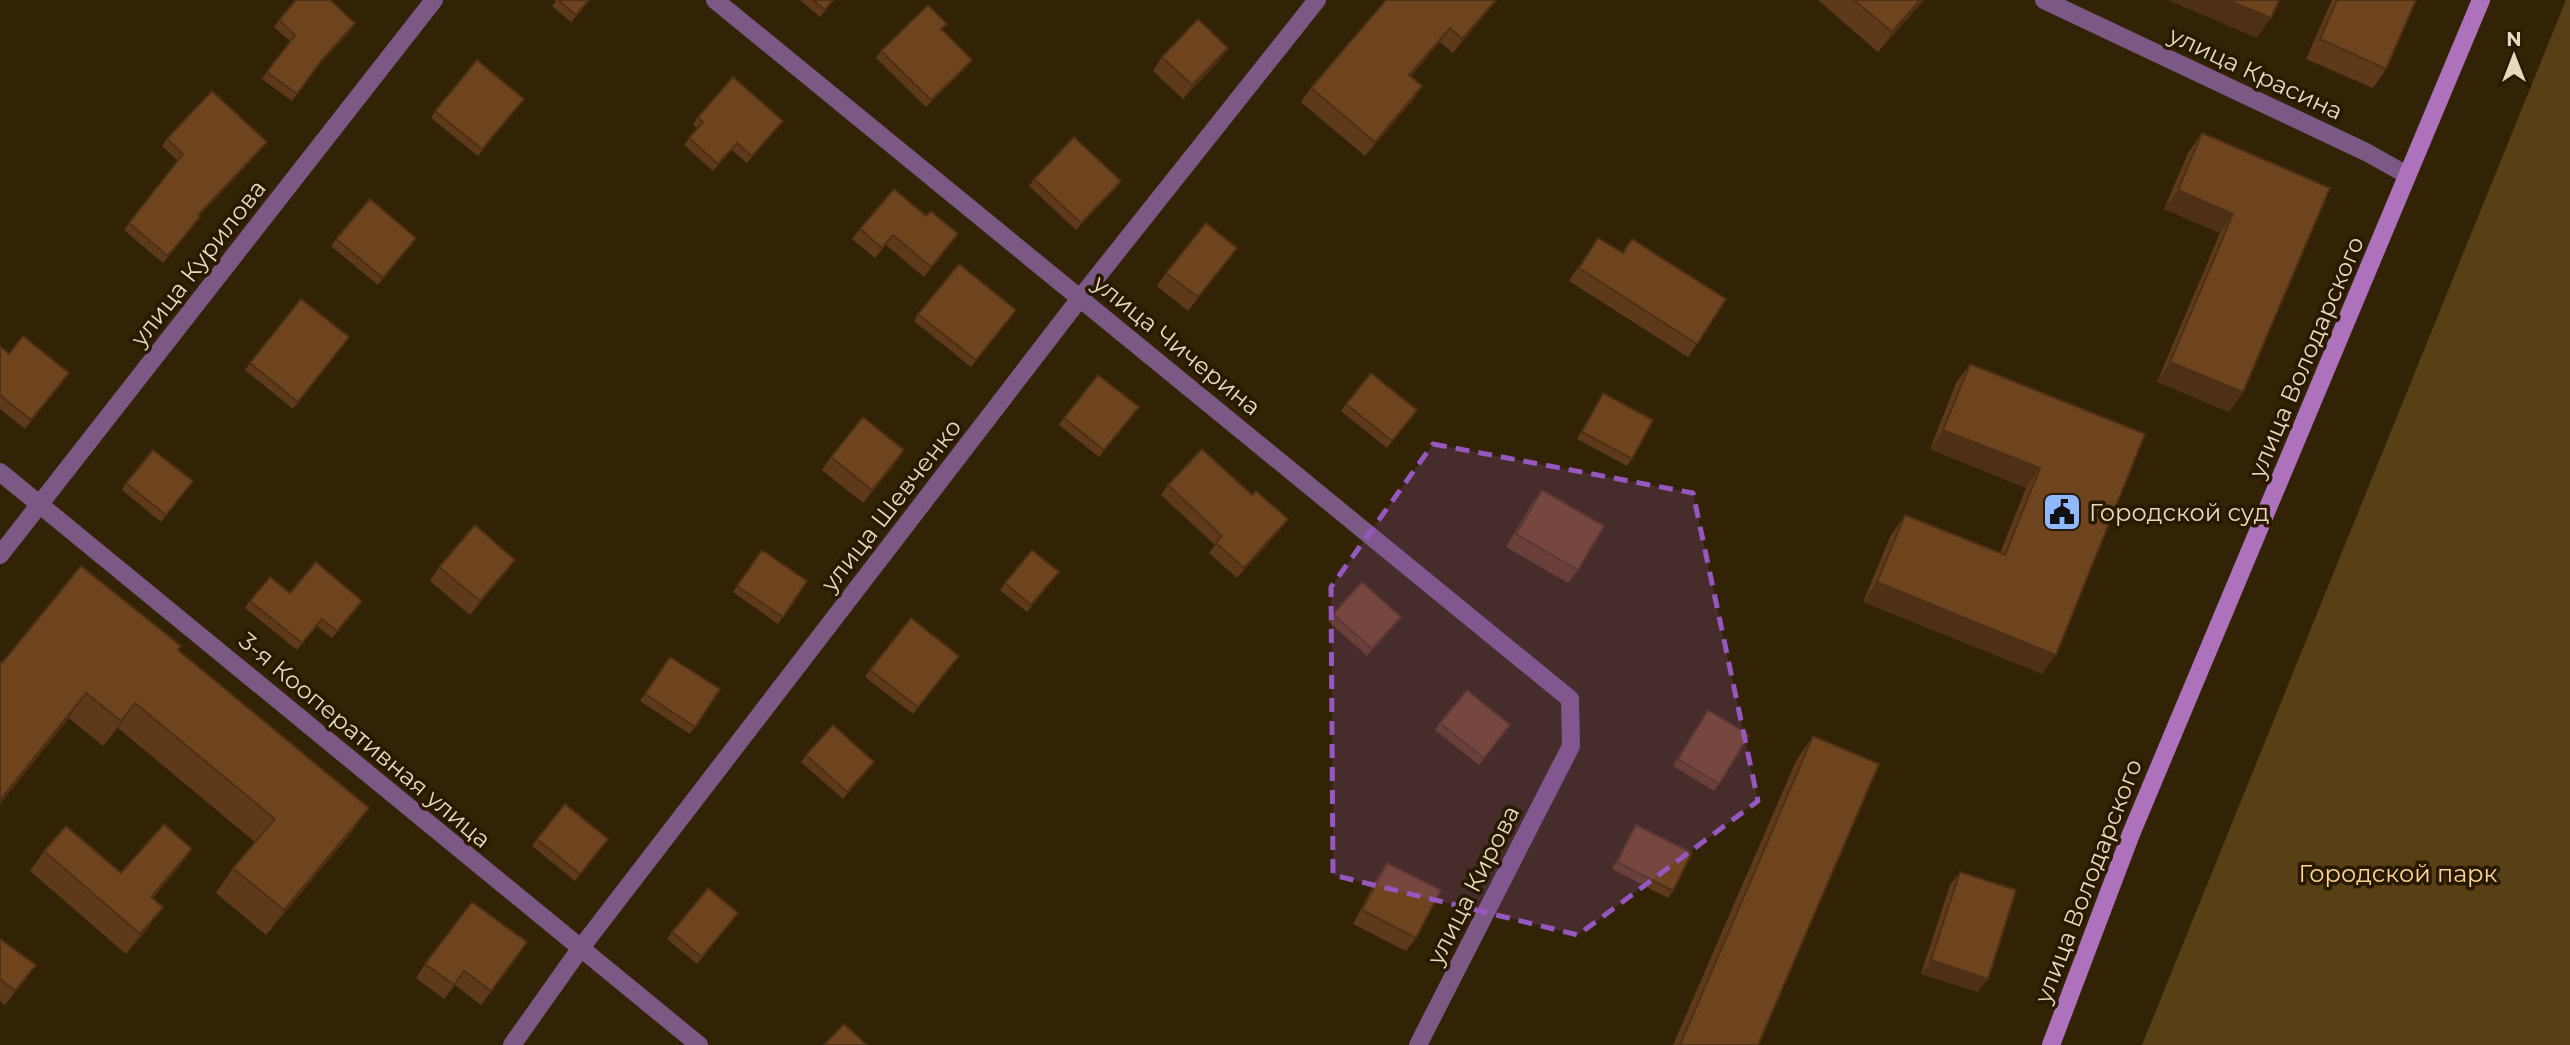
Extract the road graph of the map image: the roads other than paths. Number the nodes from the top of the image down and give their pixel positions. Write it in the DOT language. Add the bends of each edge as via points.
graph roads {
  1 [pos="434,0"];
  2 [pos="715,0"];
  3 [pos="1317,0"];
  4 [pos="2044,0"];
  5 [pos="2481,0"];
  6 [pos="2407,174"];
  7 [pos="1081,298"];
  8 [pos="0,472"];
  9 [pos="41,504"];
  10 [pos="0,555"];
  11 [pos="1571,747"];
  12 [pos="580,949"];
  13 [pos="512,1045"];
  14 [pos="699,1045"];
  15 [pos="1418,1045"];
  16 [pos="2051,1045"];
  1 -- 9 [label="street, улица Курилова"];
  2 -- 7 [label="street, улица Чичерина"];
  3 -- 7 [label="street, улица Шевченко"];
  4 -- 6 [label="street, улица Красина"];
  5 -- 6 [label="street, улица Володарского"];
  6 -- 16 [label="street, улица Володарского" via="2131,834"];
  7 -- 11 [label="street, улица Чичерина" via="1570,699"];
  7 -- 12 [label="street, улица Шевченко"];
  8 -- 9 [label="street, 3-я Кооперативная улица"];
  9 -- 10 [label="street, улица Курилова"];
  9 -- 12 [label="street, 3-я Кооперативная улица"];
  11 -- 15 [label="street, улица Кирова"];
  12 -- 13 [label="street, улица Шевченко"];
  12 -- 14 [label="street, 3-я Кооперативная улица"];
}
